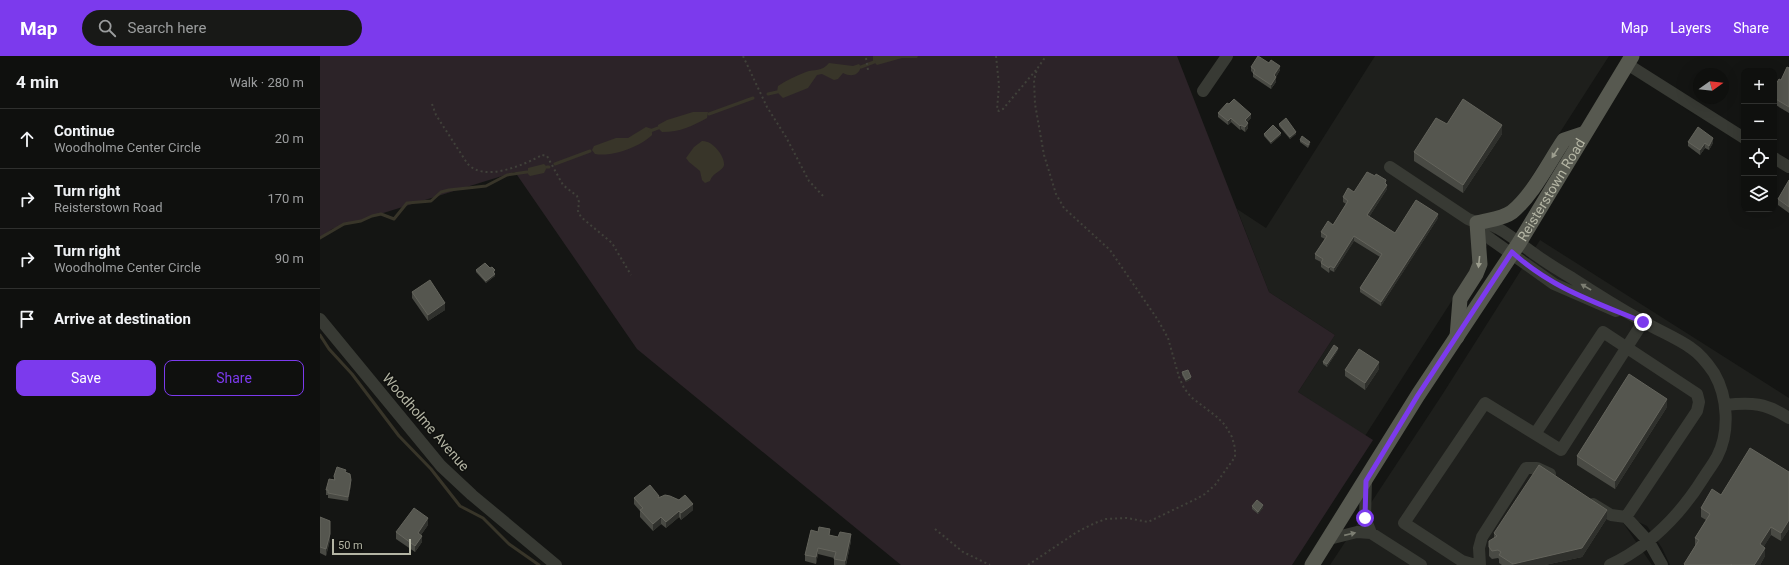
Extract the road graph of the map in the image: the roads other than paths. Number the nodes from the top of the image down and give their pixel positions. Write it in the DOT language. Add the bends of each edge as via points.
graph roads {
  1 [pos="1227,56"];
  2 [pos="1629,60"];
  3 [pos="1203,91"];
  4 [pos="1586,133"];
  5 [pos="1741,136"];
  6 [pos="1777,160"];
  7 [pos="1390,167"];
  8 [pos="1789,167"];
  9 [pos="1477,223"];
  10 [pos="1515,248"];
  11 [pos="320,319"];
  12 [pos="1643,322"];
  13 [pos="1456,338"];
  14 [pos="1626,347"];
  15 [pos="1725,405"];
  16 [pos="1789,418"];
  17 [pos="1535,434"];
  18 [pos="1366,481"];
  19 [pos="1562,482"];
  20 [pos="1581,495"];
  21 [pos="1626,518"];
  22 [pos="1371,533"];
  23 [pos="1329,539"];
  24 [pos="1649,542"];
  25 [pos="556,565"];
  26 [pos="1312,565"];
  27 [pos="1421,565"];
  28 [pos="1480,565"];
  29 [pos="1610,565"];
  30 [pos="1662,565"];
  1 -- 3 [label="street"];
  2 -- 4 [label="main road, Reisterstown Road"];
  2 -- 5 [label="street"];
  4 -- 9 [label="main road, one-way" via="1564,140 1527,196 1511,213"];
  4 -- 10 [label="main road, Reisterstown Road"];
  6 -- 8 [label="street"];
  7 -- 9 [label="street"];
  9 -- 10 [label="street" via="1490,224"];
  9 -- 13 [label="main road, one-way" via="1480,264 1460,299"];
  10 -- 12 [label="street" via="1560,271"];
  10 -- 13 [label="main road, Reisterstown Road"];
  11 -- 25 [label="street, Woodholme Avenue" via="441,466"];
  12 -- 14 [label="street"];
  12 -- 15 [label="street" via="1692,348 1700,356 1714,373"];
  13 -- 18 [label="main road, Reisterstown Road"];
  14 -- 17 [label="street" via="1603,332"];
  14 -- 17 [label="street" via="1561,450"];
  14 -- 21 [label="street" via="1693,390 1699,402 1697,411"];
  15 -- 16 [label="street" via="1767,406"];
  15 -- 24 [label="street" via="1723,441 1717,456 1699,486"];
  17 -- 28 [label="street" via="1484,403 1404,522 1462,561"];
  18 -- 22 [label="street" via="1365,518"];
  18 -- 23 [label="main road, Reisterstown Road"];
  19 -- 28 [label="street" via="1544,470 1526,468 1482,537 1479,548"];
  20 -- 21 [label="street" via="1611,515"];
  21 -- 24 [label="street"];
  23 -- 22 [label="street, one-way" via="1357,532"];
  22 -- 27 [label="street"];
  23 -- 26 [label="main road, Reisterstown Road"];
  24 -- 29 [label="street"];
  24 -- 30 [label="street"];
}
